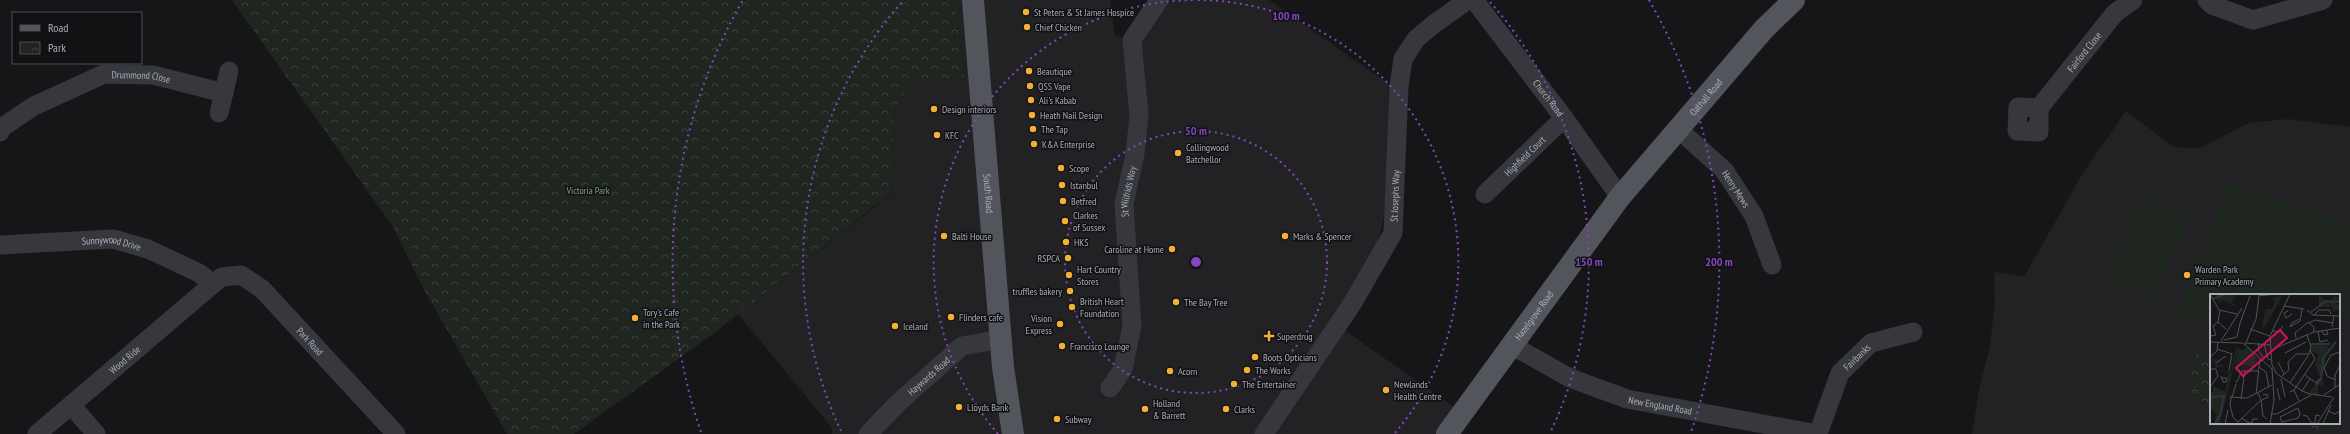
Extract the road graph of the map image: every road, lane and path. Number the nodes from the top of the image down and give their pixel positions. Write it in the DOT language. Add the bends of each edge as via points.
graph roads {
  1 [pos="973,0"];
  2 [pos="1159,0"];
  3 [pos="1468,0"];
  4 [pos="1474,0"];
  5 [pos="1794,0"];
  6 [pos="2133,0"];
  7 [pos="2206,0"];
  8 [pos="2323,0"];
  9 [pos="229,71"];
  10 [pos="224,93"];
  11 [pos="2039,108"];
  12 [pos="219,113"];
  13 [pos="1564,118"];
  14 [pos="1678,129"];
  15 [pos="0,132"];
  16 [pos="1485,194"];
  17 [pos="1620,197"];
  18 [pos="0,245"];
  19 [pos="1772,265"];
  20 [pos="213,284"];
  21 [pos="1913,332"];
  22 [pos="1001,339"];
  23 [pos="1513,346"];
  24 [pos="1110,388"];
  25 [pos="71,405"];
  26 [pos="36,434"];
  27 [pos="96,434"];
  28 [pos="396,434"];
  29 [pos="868,434"];
  30 [pos="1013,434"];
  31 [pos="1264,434"];
  32 [pos="1447,434"];
  33 [pos="1818,434"];
  1 -- 22 [label="main road, South Road"];
  2 -- 24 [label="street, St Wilfrids Way" via="1132,40 1138,115 1135,154 1124,204 1132,326 1123,369"];
  3 -- 31 [label="street, St Josephs Way" via="1416,39 1403,59 1399,86 1393,233 1352,304"];
  4 -- 13 [label="street, Church Road"];
  5 -- 14 [label="main road, Oathall Road" via="1764,29"];
  6 -- 11 [label="street, Fairford Close" via="2115,13"];
  7 -- 8 [label="street" via="2212,5 2253,20"];
  9 -- 10 [label="street"];
  10 -- 12 [label="street"];
  10 -- 15 [label="street, Drummond Close" via="153,75 104,74 34,106"];
  13 -- 16 [label="street, Highfield Court"];
  13 -- 17 [label="street, Church Road"];
  14 -- 17 [label="main road, Oathall Road"];
  14 -- 19 [label="street, Henry Mews" via="1724,170 1754,216"];
  17 -- 23 [label="main road, Hazelgrove Road"];
  18 -- 20 [label="street, Sunnywood Drive" via="113,240 148,249 198,273"];
  20 -- 25 [label="street, Wood Ride"];
  20 -- 28 [label="street, Park Road" via="222,277 241,275 262,289"];
  21 -- 33 [label="street, Fairbanks" via="1871,343 1840,372"];
  22 -- 29 [label="street, Haywards Road" via="962,346 899,402"];
  22 -- 30 [label="main road, South Road"];
  23 -- 32 [label="main road, Hazelgrove Road"];
  23 -- 33 [label="street, New England Road" via="1570,378 1627,399"];
  25 -- 26 [label="street, Wood Ride"];
  25 -- 27 [label="street"];
}
